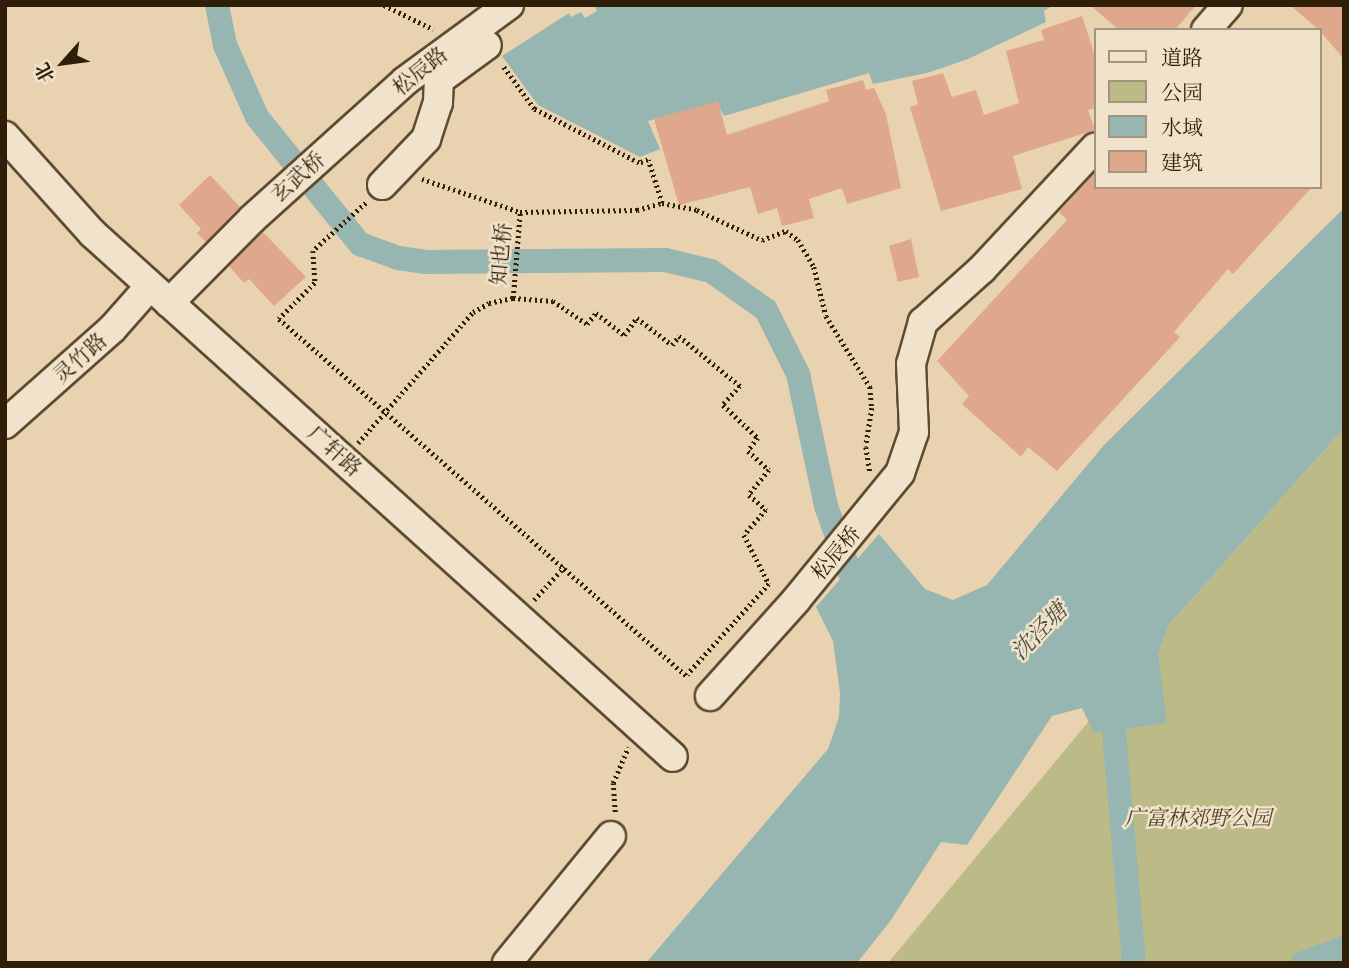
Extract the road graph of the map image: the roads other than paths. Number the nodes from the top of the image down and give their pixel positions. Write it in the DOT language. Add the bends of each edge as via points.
graph roads {
  1 [pos="509,5"];
  2 [pos="1228,5"];
  3 [pos="1208,28"];
  4 [pos="487,45"];
  5 [pos="5,136"];
  6 [pos="335,143"];
  7 [pos="1094,149"];
  8 [pos="374,194"];
  9 [pos="160,294"];
  10 [pos="5,424"];
  11 [pos="710,696"];
  12 [pos="673,757"];
  13 [pos="611,836"];
  14 [pos="507,963"];
  1 -- 6 [label="street, 松辰路" via="458,40"];
  2 -- 3 [label="street"];
  4 -- 8 [label="street" via="439,80 435,117 409,160"];
  5 -- 9 [label="street, 广轩路" via="92,233"];
  6 -- 9 [label="street, 玄武桥"];
  7 -- 11 [label="street, 松辰桥" via="982,269 923,322 911,364 915,432 909,456 796,600"];
  9 -- 10 [label="street, 灵竹路" via="112,329"];
  9 -- 12 [label="street, 广轩路"];
  13 -- 14 [label="street"];
}
